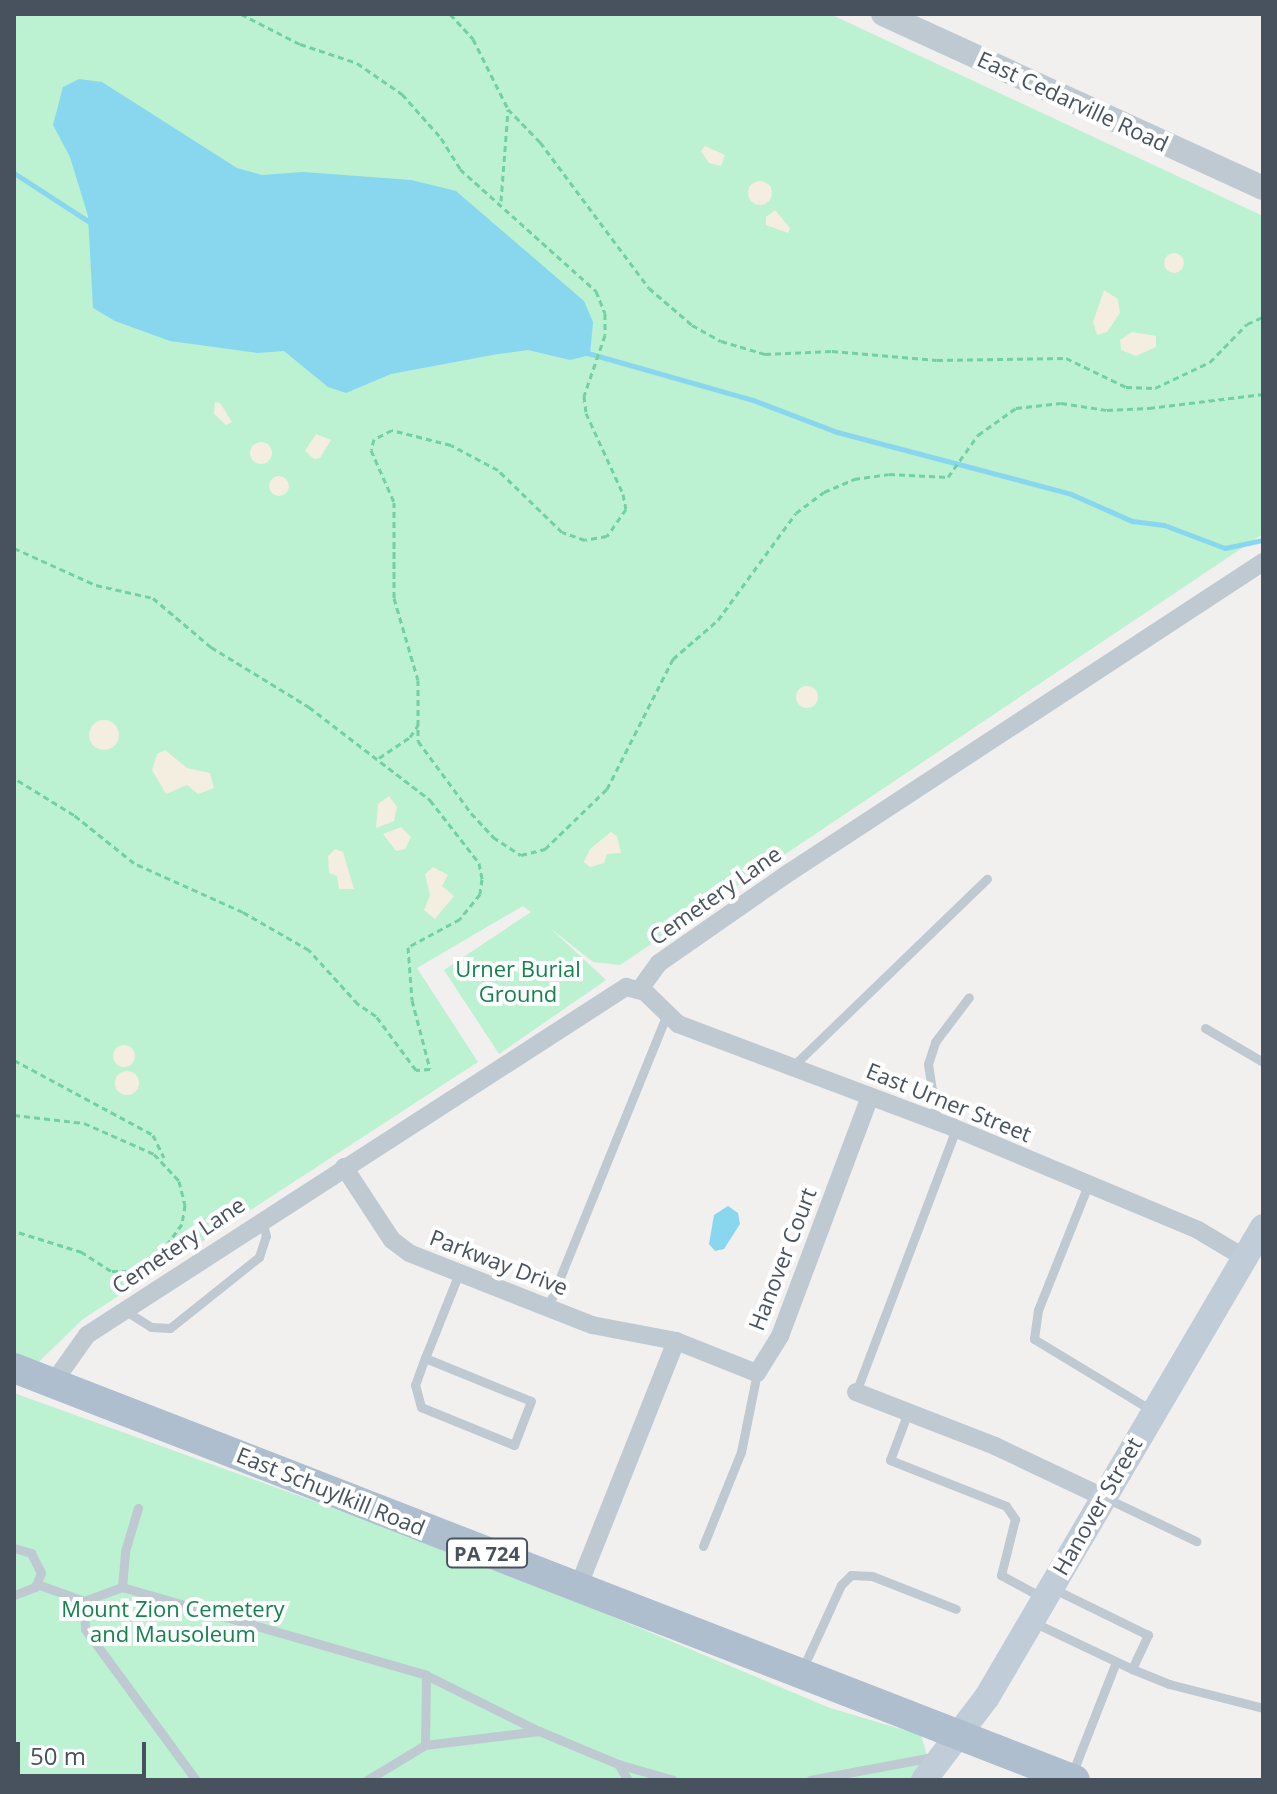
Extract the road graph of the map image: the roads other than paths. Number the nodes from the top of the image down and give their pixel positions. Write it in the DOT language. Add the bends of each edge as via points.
graph roads {
  1 [pos="883,14"];
  2 [pos="1263,188"];
  3 [pos="1263,562"];
  4 [pos="987,879"];
  5 [pos="640,989"];
  6 [pos="969,997"];
  7 [pos="666,1016"];
  8 [pos="1205,1028"];
  9 [pos="1263,1062"];
  10 [pos="792,1067"];
  11 [pos="870,1096"];
  12 [pos="937,1122"];
  13 [pos="956,1129"];
  14 [pos="344,1167"];
  15 [pos="1088,1185"];
  16 [pos="262,1218"];
  17 [pos="1256,1245"];
  18 [pos="459,1273"];
  19 [pos="548,1307"];
  20 [pos="124,1310"];
  21 [pos="676,1341"];
  22 [pos="425,1358"];
  23 [pos="14,1368"];
  24 [pos="757,1373"];
  25 [pos="53,1383"];
  26 [pos="856,1392"];
  27 [pos="1153,1411"];
  28 [pos="908,1412"];
  29 [pos="1101,1496"];
  30 [pos="138,1508"];
  31 [pos="1196,1541"];
  32 [pos="703,1546"];
  33 [pos="14,1548"];
  34 [pos="37,1584"];
  35 [pos="122,1587"];
  36 [pos="577,1590"];
  37 [pos="14,1595"];
  38 [pos="84,1601"];
  39 [pos="1041,1602"];
  40 [pos="956,1609"];
  41 [pos="1116,1662"];
  42 [pos="1132,1669"];
  43 [pos="801,1673"];
  44 [pos="426,1675"];
  45 [pos="1263,1708"];
  46 [pos="539,1731"];
  47 [pos="425,1745"];
  48 [pos="953,1745"];
  49 [pos="618,1764"];
  50 [pos="1072,1779"];
  51 [pos="196,1780"];
  52 [pos="367,1780"];
  53 [pos="628,1780"];
  54 [pos="673,1780"];
  55 [pos="810,1780"];
  56 [pos="924,1780"];
  1 -- 2 [label="street, East Cedarville Road"];
  3 -- 5 [label="street, Cemetery Lane" via="790,872 659,963"];
  4 -- 10 [label="lane"];
  5 -- 7 [label="street, East Urner Street"];
  5 -- 14 [label="street, Cemetery Lane" via="616,990"];
  6 -- 12 [label="lane" via="935,1042 928,1064"];
  7 -- 10 [label="street, East Urner Street"];
  7 -- 19 [label="lane"];
  8 -- 9 [label="lane"];
  10 -- 11 [label="street, East Urner Street"];
  11 -- 12 [label="street, East Urner Street"];
  11 -- 24 [label="street, Hanover Court" via="780,1336"];
  12 -- 13 [label="street, East Urner Street"];
  13 -- 15 [label="street, East Urner Street"];
  13 -- 26 [label="lane"];
  14 -- 16 [label="street, Cemetery Lane"];
  14 -- 18 [label="street, Parkway Drive" via="392,1240 409,1253"];
  15 -- 17 [label="street, East Urner Street" via="1198,1230"];
  15 -- 27 [label="lane" via="1038,1310 1034,1339"];
  16 -- 20 [label="street, Cemetery Lane"];
  16 -- 20 [label="lane" via="266,1236 259,1257 170,1328 151,1327"];
  17 -- 27 [label="main road, Hanover Street"];
  18 -- 19 [label="street, Parkway Drive"];
  18 -- 22 [label="lane"];
  19 -- 21 [label="street, Parkway Drive" via="592,1325"];
  20 -- 25 [label="street, Cemetery Lane" via="80,1342"];
  21 -- 24 [label="street"];
  21 -- 36 [label="street"];
  22 -- 22 [label="lane" via="415,1385 421,1407 514,1445 531,1401"];
  23 -- 25 [label="main road, East Schuylkill Road / PA 724"];
  24 -- 32 [label="lane" via="741,1452"];
  25 -- 36 [label="main road, East Schuylkill Road / PA 724"];
  26 -- 28 [label="street"];
  27 -- 29 [label="main road, Hanover Street"];
  28 -- 29 [label="street"];
  28 -- 39 [label="lane" via="890,1460 1006,1506 1015,1519 1001,1575"];
  29 -- 31 [label="lane"];
  29 -- 39 [label="main road, Hanover Street"];
  30 -- 35 [label="lane" via="125,1551"];
  33 -- 34 [label="lane" via="37,1558"];
  34 -- 37 [label="lane"];
  34 -- 38 [label="lane"];
  35 -- 38 [label="lane"];
  35 -- 44 [label="lane"];
  36 -- 43 [label="main road, East Schuylkill Road / PA 724"];
  38 -- 51 [label="lane" via="85,1629"];
  39 -- 41 [label="lane"];
  39 -- 42 [label="lane" via="1148,1635"];
  39 -- 48 [label="main road, Hanover Street"];
  40 -- 43 [label="lane" via="872,1576 851,1575 841,1585"];
  41 -- 42 [label="lane"];
  41 -- 50 [label="lane"];
  42 -- 45 [label="lane"];
  43 -- 48 [label="main road, East Schuylkill Road / PA 724"];
  44 -- 46 [label="lane"];
  44 -- 47 [label="lane"];
  46 -- 47 [label="lane"];
  46 -- 49 [label="lane"];
  47 -- 52 [label="lane"];
  48 -- 50 [label="main road, PA 724"];
  48 -- 55 [label="lane"];
  48 -- 56 [label="main road, Hanover Street"];
  49 -- 53 [label="lane"];
  49 -- 54 [label="lane"];
}
